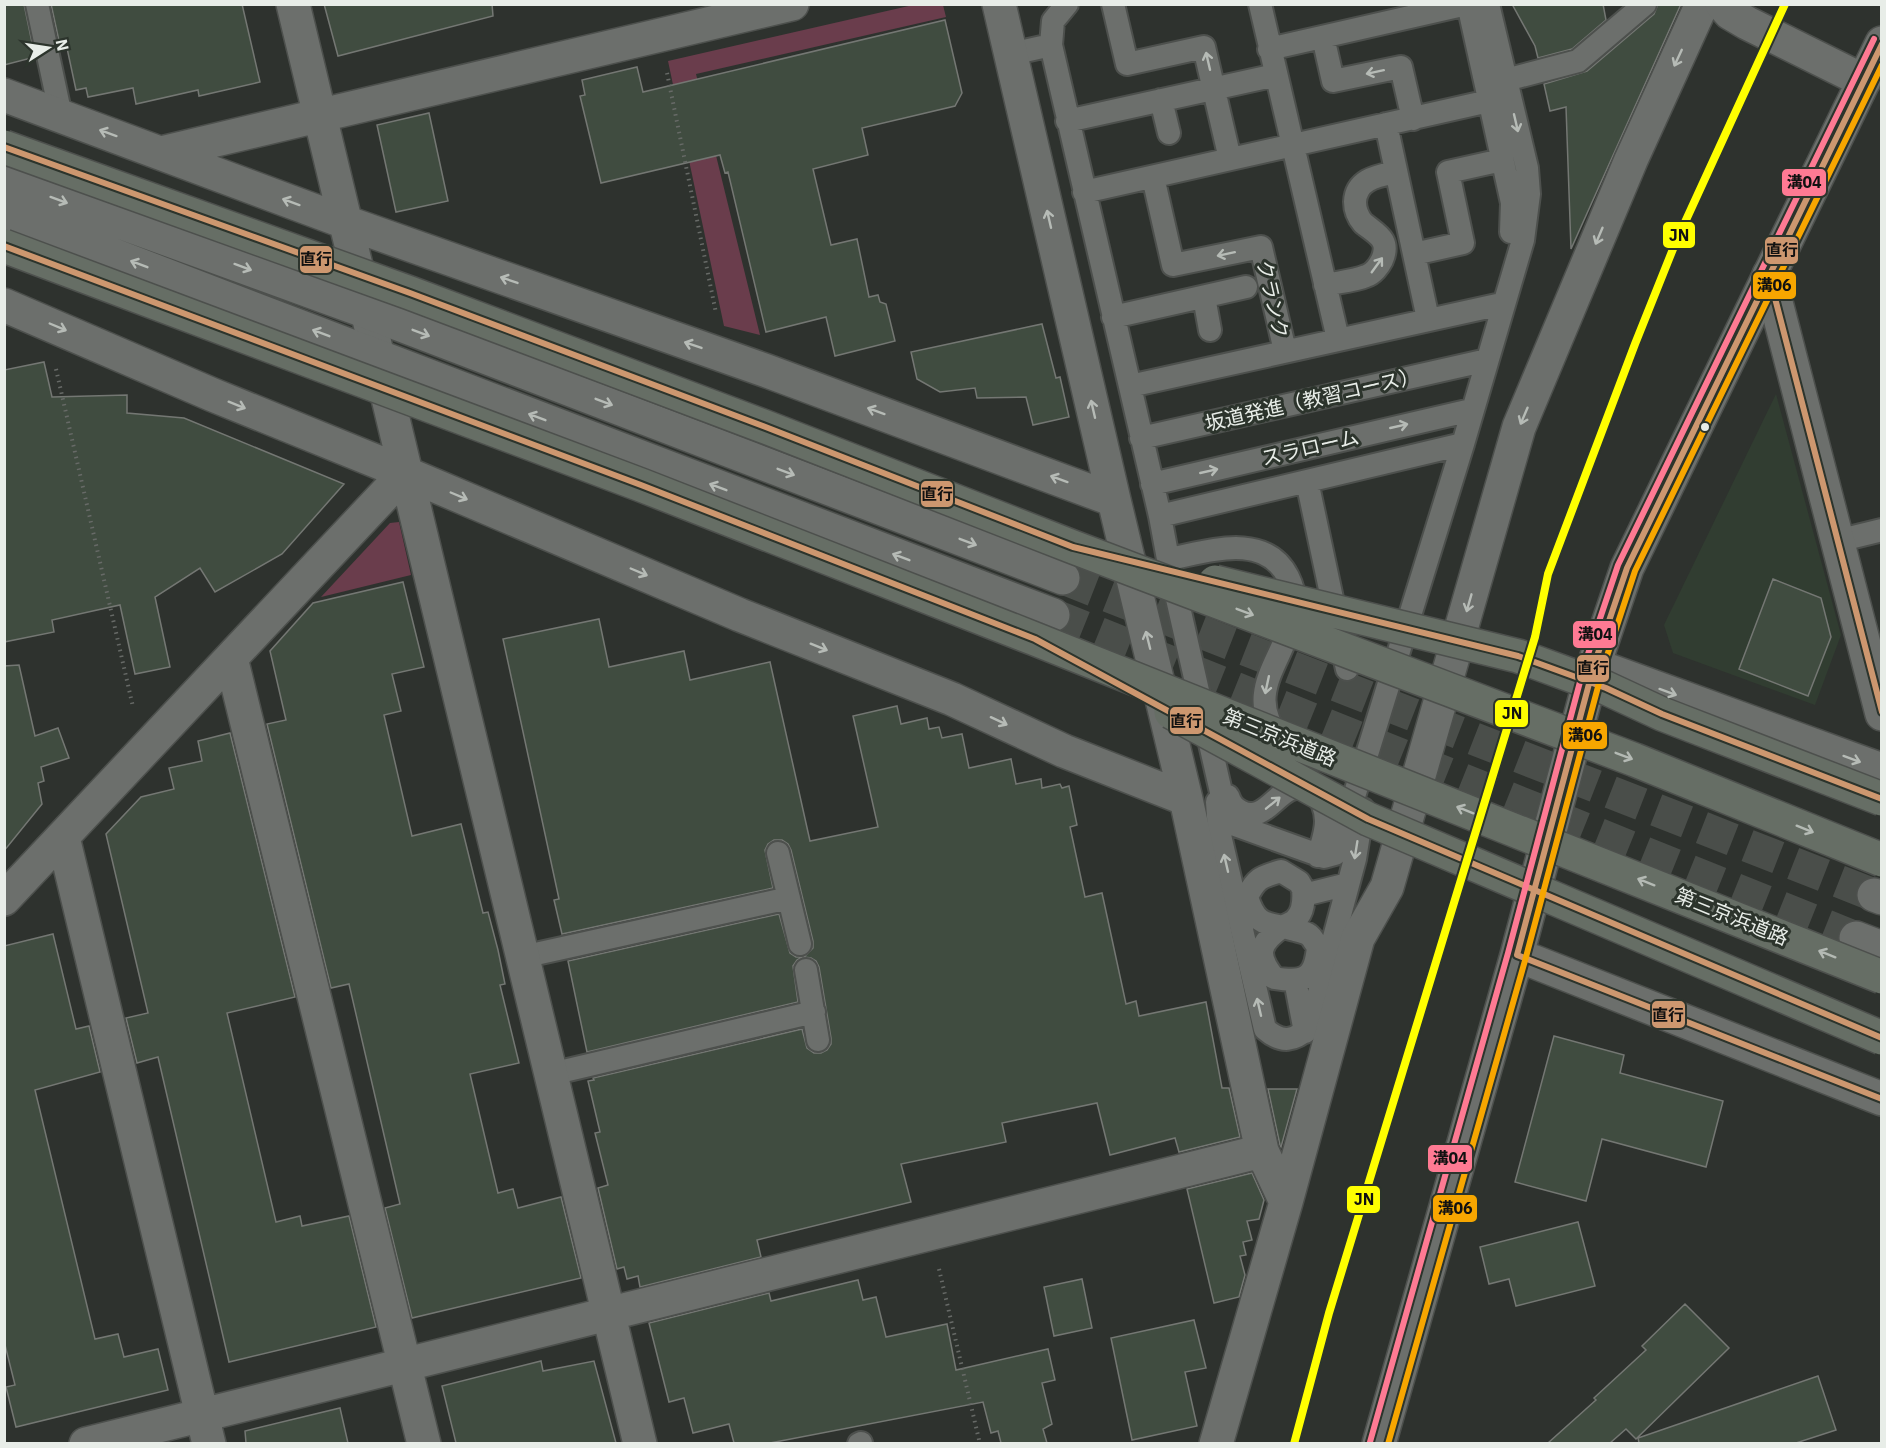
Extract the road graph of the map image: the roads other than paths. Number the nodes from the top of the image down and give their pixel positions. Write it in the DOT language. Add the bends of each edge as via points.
graph roads {
  1 [pos="37,4"];
  2 [pos="293,4"];
  3 [pos="792,4"];
  4 [pos="999,4"];
  5 [pos="1067,4"];
  6 [pos="1113,4"];
  7 [pos="1260,4"];
  8 [pos="1467,4"];
  9 [pos="1488,4"];
  10 [pos="1645,4"];
  11 [pos="1702,4"];
  12 [pos="1722,4"];
  13 [pos="1426,9"];
  14 [pos="1323,37"];
  15 [pos="1881,43"];
  16 [pos="1051,45"];
  17 [pos="1269,49"];
  18 [pos="1011,54"];
  19 [pos="1276,75"];
  20 [pos="1506,80"];
  21 [pos="1864,81"];
  22 [pos="1214,88"];
  23 [pos="4,94"];
  24 [pos="1161,100"];
  25 [pos="1489,101"];
  26 [pos="321,115"];
  27 [pos="61,116"];
  28 [pos="1413,118"];
  29 [pos="1067,121"];
  30 [pos="1386,124"];
  31 [pos="1169,133"];
  32 [pos="1293,145"];
  33 [pos="4,147"];
  34 [pos="161,153"];
  35 [pos="1230,159"];
  36 [pos="1502,160"];
  37 [pos="1396,172"];
  38 [pos="1153,177"];
  39 [pos="4,180"];
  40 [pos="1084,192"];
  41 [pos="4,213"];
  42 [pos="345,222"];
  43 [pos="4,246"];
  44 [pos="1414,254"];
  45 [pos="1768,275"];
  46 [pos="1325,285"];
  47 [pos="1246,287"];
  48 [pos="1203,297"];
  49 [pos="1497,304"];
  50 [pos="4,305"];
  51 [pos="367,312"];
  52 [pos="1113,317"];
  53 [pos="1428,319"];
  54 [pos="1210,330"];
  55 [pos="1338,339"];
  56 [pos="1285,351"];
  57 [pos="376,353"];
  58 [pos="1482,361"];
  59 [pos="1130,386"];
  60 [pos="1467,411"];
  61 [pos="1141,438"];
  62 [pos="1463,444"];
  63 [pos="405,474"];
  64 [pos="1306,481"];
  65 [pos="1152,484"];
  66 [pos="1114,500"];
  67 [pos="1160,516"];
  68 [pos="1881,530"];
  69 [pos="1837,541"];
  70 [pos="1073,547"];
  71 [pos="1168,559"];
  72 [pos="1063,578"];
  73 [pos="1044,627"];
  74 [pos="231,658"];
  75 [pos="1594,665"];
  76 [pos="1347,669"];
  77 [pos="1881,714"];
  78 [pos="1206,724"];
  79 [pos="1374,730"];
  80 [pos="1277,735"];
  81 [pos="1245,740"];
  82 [pos="1212,753"];
  83 [pos="1333,757"];
  84 [pos="1881,770"];
  85 [pos="1358,786"];
  86 [pos="1186,799"];
  87 [pos="1881,800"];
  88 [pos="63,837"];
  89 [pos="778,853"];
  90 [pos="1318,856"];
  91 [pos="1881,860"];
  92 [pos="1348,885"];
  93 [pos="1304,895"];
  94 [pos="789,898"];
  95 [pos="4,899"];
  96 [pos="1283,926"];
  97 [pos="800,944"];
  98 [pos="1517,955"];
  99 [pos="522,957"];
  100 [pos="806,970"];
  101 [pos="1881,977"];
  102 [pos="1295,980"];
  103 [pos="814,1012"];
  104 [pos="1305,1032"];
  105 [pos="1881,1038"];
  106 [pos="818,1040"];
  107 [pos="550,1074"];
  108 [pos="1881,1099"];
  109 [pos="1262,1151"];
  110 [pos="1286,1202"];
  111 [pos="609,1315"];
  112 [pos="405,1365"];
  113 [pos="206,1429"];
  114 [pos="86,1443"];
  115 [pos="424,1443"];
  116 [pos="640,1443"];
  117 [pos="1216,1443"];
  118 [pos="1378,1443"];
  1 -- 27 [label="lane"];
  2 -- 26 [label="street"];
  3 -- 26 [label="street"];
  4 -- 18 [label="street"];
  5 -- 16 [label="lane" via="1053,21"];
  22 -- 6 [label="lane, one-way" via="1204,47 1127,64"];
  7 -- 17 [label="lane"];
  8 -- 13 [label="lane"];
  8 -- 25 [label="lane"];
  9 -- 20 [label="lane"];
  10 -- 20 [label="lane" via="1578,61"];
  11 -- 110 [label="street, one-way" via="1631,160 1519,427 1387,887 1358,938"];
  12 -- 21 [label="street" via="1747,23"];
  13 -- 14 [label="lane"];
  14 -- 17 [label="lane"];
  28 -- 14 [label="lane, one-way" via="1401,67 1333,81"];
  15 -- 21 [label="street"];
  16 -- 18 [label="lane"];
  16 -- 29 [label="lane"];
  17 -- 19 [label="lane"];
  66 -- 18 [label="street, one-way"];
  19 -- 22 [label="lane"];
  19 -- 32 [label="lane"];
  20 -- 62 [label="lane, one-way" via="1527,168 1529,194 1523,240"];
  21 -- 45 [label="street"];
  22 -- 24 [label="lane"];
  22 -- 35 [label="lane"];
  23 -- 27 [label="street"];
  24 -- 29 [label="lane"];
  24 -- 31 [label="lane"];
  25 -- 28 [label="lane"];
  25 -- 36 [label="lane"];
  26 -- 34 [label="street"];
  26 -- 42 [label="street"];
  34 -- 27 [label="street, one-way"];
  28 -- 30 [label="lane"];
  29 -- 40 [label="lane"];
  30 -- 32 [label="lane"];
  30 -- 37 [label="lane"];
  32 -- 35 [label="lane"];
  32 -- 46 [label="lane"];
  33 -- 70 [label="highway, bridge" via="763,426"];
  42 -- 34 [label="street, one-way"];
  35 -- 38 [label="lane"];
  36 -- 44 [label="lane" via="1448,172 1463,243"];
  36 -- 49 [label="lane" via="1512,203 1506,271"];
  37 -- 44 [label="lane"];
  46 -- 37 [label="lane, one-way" via="1369,276 1379,266 1385,252 1382,239 1355,210 1355,197 1361,184"];
  38 -- 40 [label="lane"];
  56 -- 38 [label="lane, クランク, one-way" via="1261,247 1173,265"];
  39 -- 51 [label="street, one-way"];
  40 -- 52 [label="lane"];
  57 -- 41 [label="street, one-way"];
  42 -- 51 [label="street"];
  66 -- 42 [label="street, one-way" via="766,371"];
  43 -- 73 [label="highway, 第三京浜道路, bridge" via="641,485"];
  44 -- 53 [label="lane"];
  45 -- 69 [label="street"];
  45 -- 75 [label="street" via="1627,568"];
  46 -- 55 [label="lane"];
  47 -- 48 [label="lane"];
  48 -- 52 [label="lane"];
  48 -- 54 [label="lane"];
  49 -- 53 [label="lane"];
  49 -- 58 [label="lane"];
  50 -- 63 [label="street, one-way"];
  51 -- 57 [label="street"];
  51 -- 72 [label="street, one-way"];
  52 -- 59 [label="lane"];
  53 -- 55 [label="lane"];
  55 -- 56 [label="lane"];
  56 -- 59 [label="lane"];
  57 -- 63 [label="street"];
  73 -- 57 [label="street, one-way" via="649,461"];
  58 -- 60 [label="lane"];
  58 -- 61 [label="lane, 坂道発進（教習コース）"];
  59 -- 61 [label="lane"];
  60 -- 62 [label="lane"];
  65 -- 60 [label="lane, スラローム, one-way"];
  61 -- 65 [label="lane"];
  62 -- 64 [label="lane"];
  62 -- 79 [label="lane"];
  63 -- 74 [label="street"];
  63 -- 86 [label="street, one-way"];
  63 -- 99 [label="street"];
  64 -- 67 [label="lane"];
  64 -- 76 [label="lane"];
  65 -- 67 [label="lane"];
  86 -- 66 [label="street, one-way"];
  67 -- 71 [label="lane"];
  68 -- 69 [label="lane"];
  69 -- 77 [label="street"];
  70 -- 87 [label="highway, bridge" via="1518,656"];
  70 -- 91 [label="highway, one-way, bridge" via="1635,760"];
  71 -- 78 [label="lane"];
  71 -- 80 [label="lane, one-way" via="1233,547 1252,549 1276,560 1286,572 1292,585 1294,613 1267,680 1264,699 1270,725"];
  73 -- 80 [label="highway, 第三京浜道路, bridge"];
  73 -- 105 [label="highway, bridge" via="1368,819"];
  74 -- 88 [label="street"];
  74 -- 112 [label="street"];
  75 -- 84 [label="street, one-way"];
  75 -- 98 [label="street"];
  78 -- 81 [label="lane"];
  78 -- 82 [label="lane"];
  79 -- 83 [label="lane" via="1353,751"];
  79 -- 85 [label="lane"];
  79 -- 92 [label="lane, one-way"];
  80 -- 83 [label="highway, 第三京浜道路, bridge"];
  81 -- 85 [label="lane"];
  81 -- 90 [label="lane, one-way" via="1229,755 1224,773 1232,807 1246,815 1259,813 1286,792 1297,787 1313,788 1323,800 1326,812"];
  82 -- 90 [label="lane" via="1230,820 1241,828"];
  104 -- 82 [label="lane, one-way" via="1289,1040 1275,1038 1265,1029 1219,831"];
  101 -- 83 [label="highway, 第三京浜道路, one-way, bridge"];
  85 -- 90 [label="lane" via="1338,848 1330,856"];
  86 -- 109 [label="street"];
  88 -- 95 [label="street"];
  88 -- 113 [label="street"];
  89 -- 94 [label="lane"];
  92 -- 93 [label="lane"];
  92 -- 104 [label="lane" via="1310,1027"];
  93 -- 96 [label="lane" via="1304,905 1296,920"];
  93 -- 96 [label="lane" via="1299,882 1281,871 1259,877 1252,886 1247,897 1252,913 1265,924"];
  94 -- 97 [label="lane"];
  94 -- 99 [label="lane"];
  96 -- 102 [label="lane" via="1269,936 1262,948 1263,963 1274,978"];
  96 -- 102 [label="lane" via="1309,935 1317,947 1316,965 1310,974"];
  98 -- 108 [label="street"];
  98 -- 118 [label="street"];
  99 -- 107 [label="street"];
  100 -- 103 [label="lane"];
  102 -- 104 [label="lane"];
  103 -- 106 [label="lane"];
  103 -- 107 [label="lane"];
  107 -- 111 [label="street"];
  109 -- 110 [label="street"];
  109 -- 111 [label="street"];
  110 -- 117 [label="street"];
  111 -- 112 [label="street"];
  111 -- 116 [label="street"];
  112 -- 113 [label="street"];
  112 -- 115 [label="street"];
  113 -- 114 [label="street"];
}
